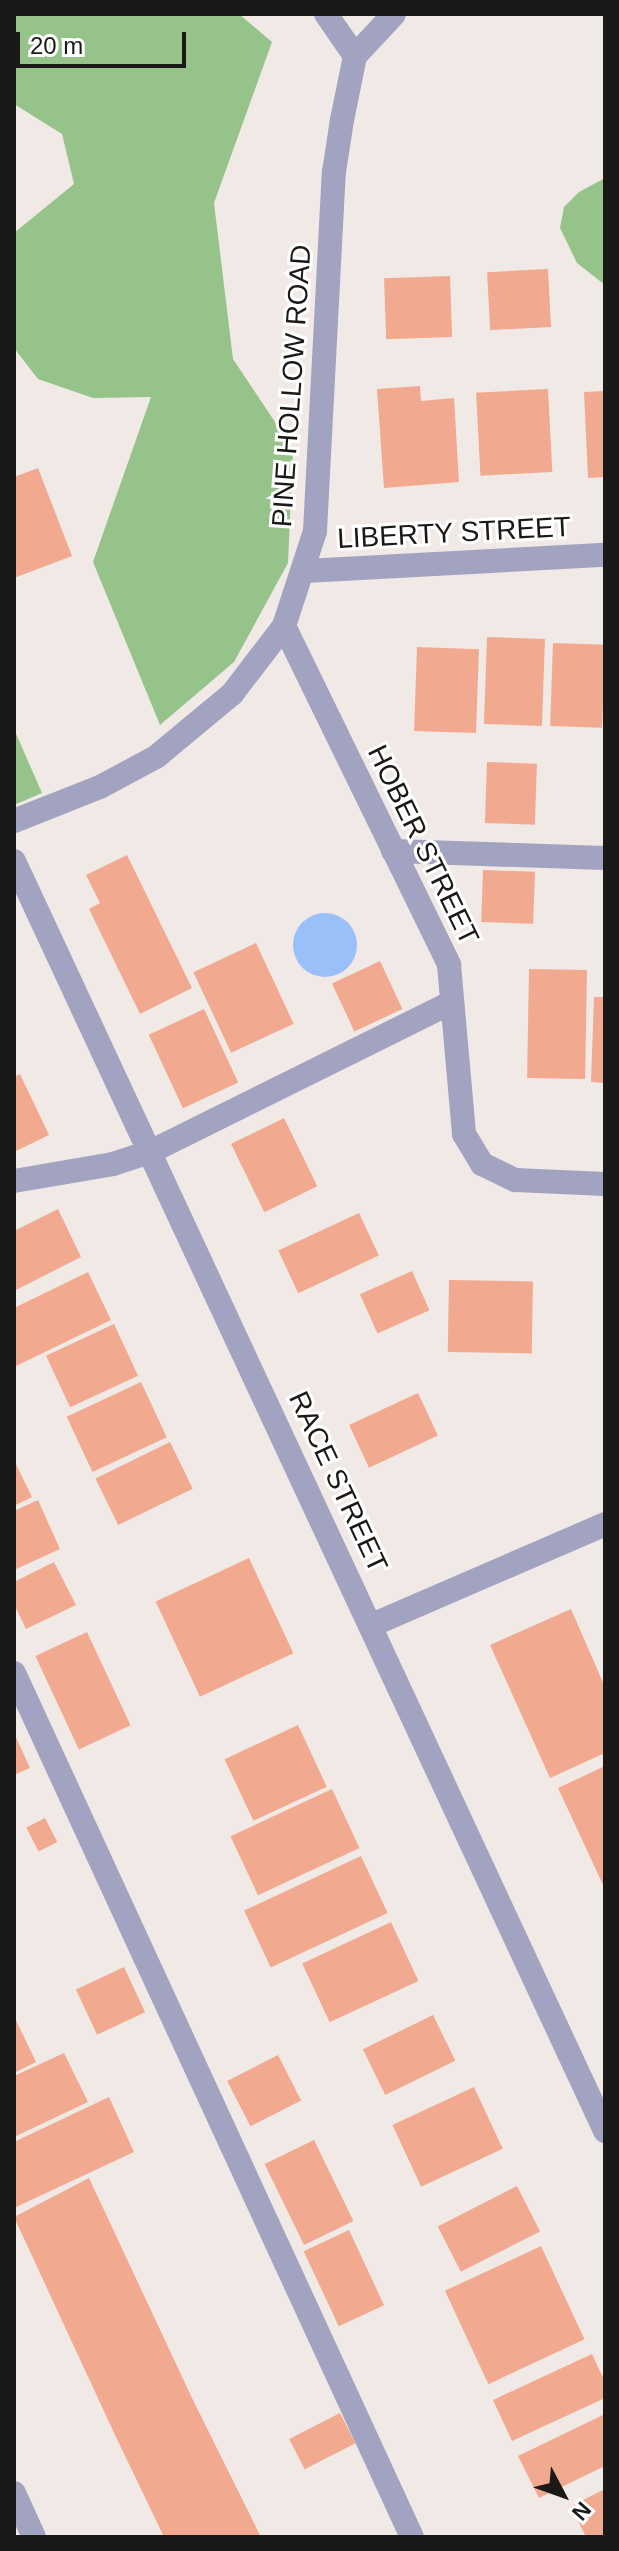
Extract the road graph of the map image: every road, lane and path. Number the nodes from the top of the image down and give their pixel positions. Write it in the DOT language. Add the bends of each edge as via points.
graph roads {
  1 [pos="326,14"];
  2 [pos="394,14"];
  3 [pos="355,56"];
  4 [pos="605,555"];
  5 [pos="305,571"];
  6 [pos="284,626"];
  7 [pos="14,821"];
  8 [pos="393,851"];
  9 [pos="605,858"];
  10 [pos="14,861"];
  11 [pos="452,1002"];
  12 [pos="150,1152"];
  13 [pos="14,1181"];
  14 [pos="605,1184"];
  15 [pos="605,1524"];
  16 [pos="372,1625"];
  17 [pos="14,1673"];
  18 [pos="605,2131"];
  19 [pos="14,2493"];
  20 [pos="34,2537"];
  21 [pos="412,2537"];
  1 -- 3 [label="street"];
  2 -- 3 [label="street"];
  3 -- 5 [label="street, PINE HOLLOW ROAD" via="334,172 319,487"];
  4 -- 5 [label="street, LIBERTY STREET"];
  5 -- 6 [label="street, PINE HOLLOW ROAD"];
  6 -- 7 [label="street, PINE HOLLOW ROAD" via="232,694 156,757 100,787"];
  6 -- 8 [label="street, HOBER STREET"];
  8 -- 9 [label="street"];
  8 -- 11 [label="street, HOBER STREET" via="449,965"];
  10 -- 12 [label="street, RACE STREET"];
  11 -- 12 [label="street"];
  11 -- 14 [label="street, HOBER STREET" via="464,1134 482,1164 515,1180"];
  12 -- 13 [label="street" via="113,1164"];
  12 -- 16 [label="street, RACE STREET"];
  15 -- 16 [label="street"];
  16 -- 18 [label="street, RACE STREET"];
  17 -- 21 [label="street"];
  19 -- 20 [label="street"];
}
